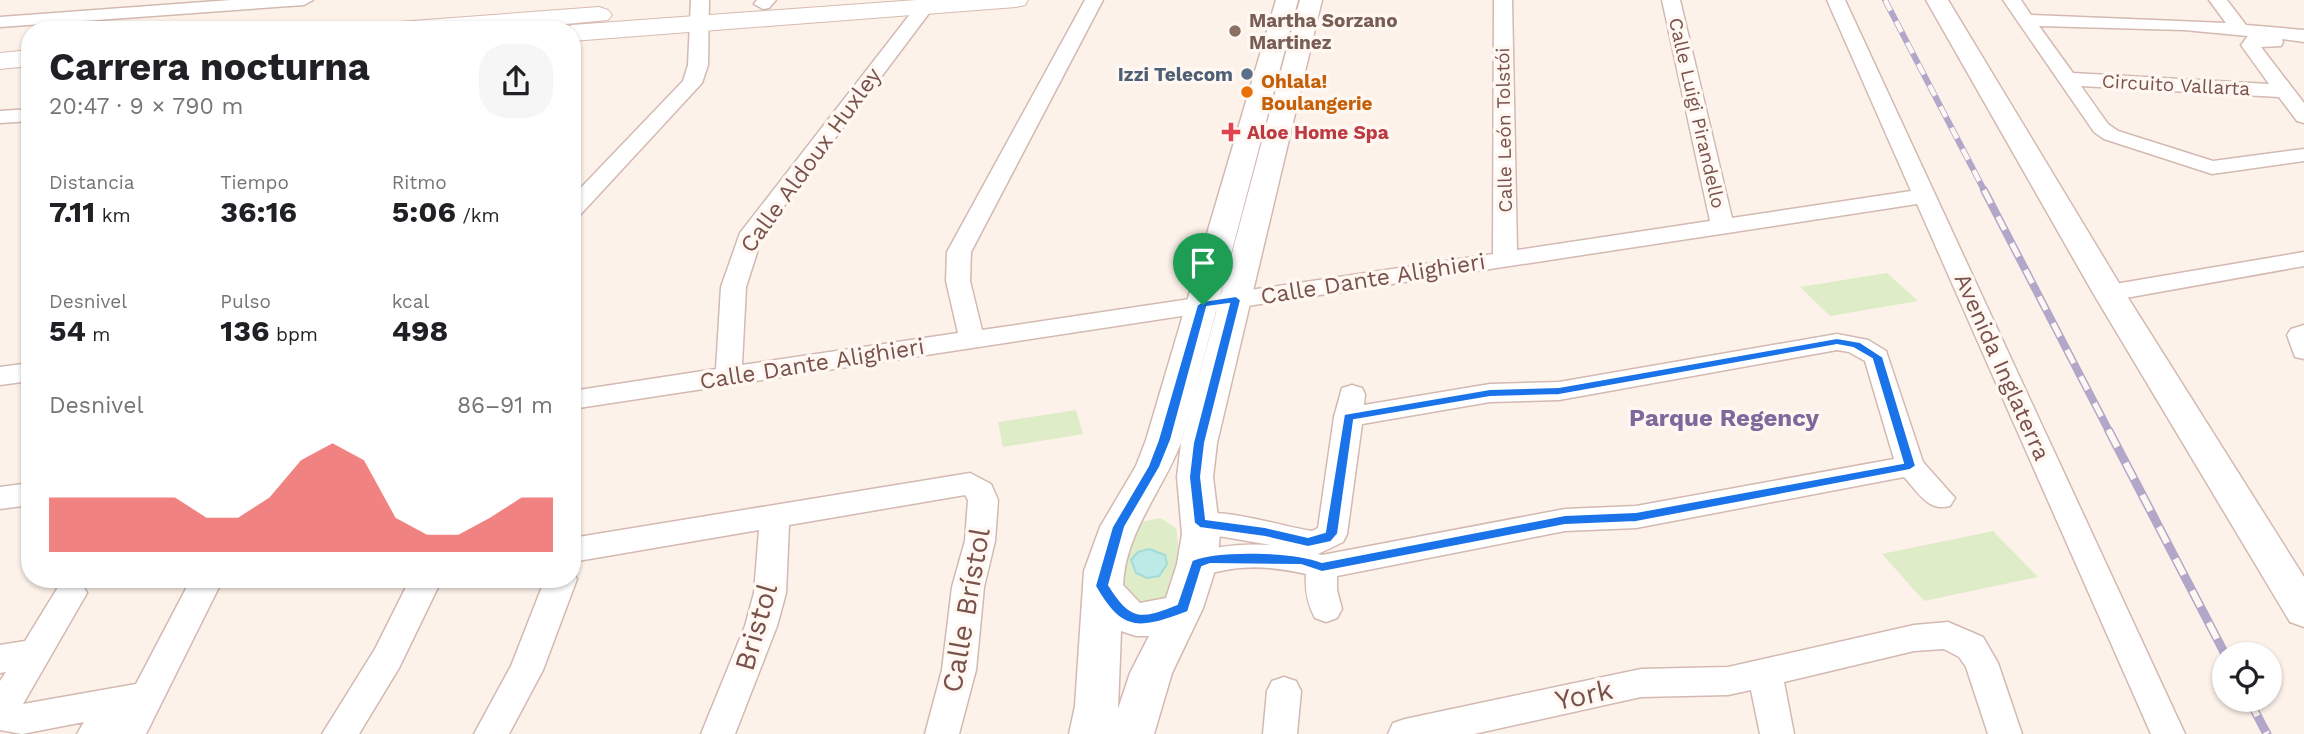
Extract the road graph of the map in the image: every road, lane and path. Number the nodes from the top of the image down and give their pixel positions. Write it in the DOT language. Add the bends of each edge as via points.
graph roads {
  1 [pos="81,0"];
  2 [pos="304,0"];
  3 [pos="813,0"];
  4 [pos="1016,0"];
  5 [pos="1094,0"];
  6 [pos="1287,0"];
  7 [pos="1311,0"];
  8 [pos="1503,0"];
  9 [pos="1671,0"];
  10 [pos="1836,0"];
  11 [pos="1937,0"];
  12 [pos="2012,0"];
  13 [pos="2218,0"];
  14 [pos="230,2"];
  15 [pos="765,2"];
  16 [pos="927,3"];
  17 [pos="206,4"];
  18 [pos="700,11"];
  19 [pos="72,17"];
  20 [pos="2026,20"];
  21 [pos="194,21"];
  22 [pos="218,21"];
  23 [pos="542,21"];
  24 [pos="0,22"];
  25 [pos="2240,30"];
  26 [pos="581,31"];
  27 [pos="2304,36"];
  28 [pos="2304,46"];
  29 [pos="21,59"];
  30 [pos="0,61"];
  31 [pos="21,75"];
  32 [pos="0,77"];
  33 [pos="2067,79"];
  34 [pos="2285,91"];
  35 [pos="21,116"];
  36 [pos="0,117"];
  37 [pos="2304,117"];
  38 [pos="2304,155"];
  39 [pos="1924,196"];
  40 [pos="581,200"];
  41 [pos="1723,226"];
  42 [pos="1505,259"];
  43 [pos="2304,259"];
  44 [pos="2109,293"];
  45 [pos="1219,302"];
  46 [pos="2304,333"];
  47 [pos="972,340"];
  48 [pos="2304,351"];
  49 [pos="729,377"];
  50 [pos="581,399"];
  51 [pos="1350,405"];
  52 [pos="1910,466"];
  53 [pos="976,488"];
  54 [pos="21,495"];
  55 [pos="0,498"];
  56 [pos="1940,498"];
  57 [pos="1135,501"];
  58 [pos="775,516"];
  59 [pos="1199,517"];
  60 [pos="581,548"];
  61 [pos="1197,564"];
  62 [pos="1322,567"];
  63 [pos="1102,586"];
  64 [pos="203,588"];
  65 [pos="422,588"];
  66 [pos="558,588"];
  67 [pos="71,593"];
  68 [pos="1183,608"];
  69 [pos="1326,609"];
  70 [pos="2304,611"];
  71 [pos="35,653"];
  72 [pos="0,659"];
  73 [pos="1765,672"];
  74 [pos="1284,691"];
  75 [pos="148,696"];
  76 [pos="129,732"];
  77 [pos="94,734"];
  78 [pos="340,734"];
  79 [pos="491,734"];
  80 [pos="718,734"];
  81 [pos="942,734"];
  82 [pos="1091,734"];
  83 [pos="1132,734"];
  84 [pos="1280,734"];
  85 [pos="1405,734"];
  86 [pos="1777,734"];
  87 [pos="2005,734"];
  88 [pos="2168,734"];
  1 -- 19 [label="street"];
  2 -- 14 [label="street"];
  3 -- 15 [label="main road"];
  4 -- 16 [label="main road"];
  5 -- 47 [label="street" via="959,252 958,281"];
  6 -- 45 [label="street"];
  7 -- 45 [label="street"];
  8 -- 42 [label="street, Calle León Tolstói"];
  9 -- 41 [label="street, Calle Luigi Pirandello"];
  10 -- 39 [label="street, Avenida Inglaterra"];
  11 -- 44 [label="street"];
  12 -- 20 [label="street, Circuito Vallarta"];
  13 -- 25 [label="street"];
  14 -- 17 [label="street"];
  14 -- 22 [label="street"];
  15 -- 18 [label="main road"];
  16 -- 18 [label="main road"];
  16 -- 49 [label="street, Calle Aldoux Huxley" via="752,233 732,286"];
  17 -- 19 [label="street"];
  17 -- 21 [label="street"];
  18 -- 23 [label="main road"];
  18 -- 26 [label="main road"];
  18 -- 40 [label="street" via="698,65 691,83"];
  19 -- 24 [label="street"];
  20 -- 25 [label="street" via="2110,20"];
  20 -- 33 [label="street, Circuito Vallarta"];
  25 -- 27 [label="street"];
  28 -- 34 [label="street, Circuito Vallarta" via="2263,41 2250,45"];
  29 -- 30 [label="main road"];
  31 -- 32 [label="main road"];
  33 -- 34 [label="street, Circuito Vallarta"];
  33 -- 38 [label="street, Circuito Vallarta" via="2101,128 2111,135 2198,165 2222,168"];
  34 -- 37 [label="street, Circuito Vallarta"];
  35 -- 36 [label="street"];
  39 -- 41 [label="street, Calle Dante Alighieri"];
  39 -- 88 [label="street, Avenida Inglaterra"];
  41 -- 42 [label="street, Calle Dante Alighieri"];
  42 -- 45 [label="street, Calle Dante Alighieri"];
  43 -- 44 [label="street"];
  44 -- 70 [label="street"];
  45 -- 47 [label="street, Calle Dante Alighieri"];
  45 -- 57 [label="street" via="1154,467"];
  45 -- 59 [label="street" via="1195,477"];
  46 -- 48 [label="street" via="2300,335"];
  47 -- 49 [label="street, Calle Dante Alighieri"];
  49 -- 50 [label="street, Calle Dante Alighieri"];
  51 -- 52 [label="street" via="1559,391 1837,341 1856,344 1877,357"];
  51 -- 59 [label="street" via="1332,534 1308,542"];
  52 -- 56 [label="street"];
  52 -- 62 [label="street" via="1636,517 1565,520"];
  53 -- 58 [label="street" via="960,484"];
  53 -- 81 [label="street, Calle Brístol" via="983,500 980,541 968,587 960,670"];
  54 -- 55 [label="street"];
  57 -- 59 [label="street" via="1172,497"];
  57 -- 63 [label="street" via="1119,527"];
  58 -- 60 [label="street"];
  58 -- 80 [label="street, Bristol" via="773,566 764,615"];
  59 -- 61 [label="street"];
  61 -- 62 [label="street" via="1216,558 1263,558 1302,559"];
  61 -- 68 [label="street"];
  62 -- 69 [label="street"];
  63 -- 68 [label="street" via="1126,617 1139,621"];
  63 -- 82 [label="street" via="1097,706"];
  64 -- 75 [label="street"];
  65 -- 78 [label="street" via="386,663"];
  66 -- 79 [label="street" via="526,670"];
  67 -- 71 [label="street"];
  68 -- 83 [label="street" via="1151,673"];
  71 -- 72 [label="street"];
  71 -- 75 [label="street" via="5,703 2,712 9,718"];
  73 -- 85 [label="street, York" via="1728,681 1641,683"];
  73 -- 86 [label="street"];
  73 -- 87 [label="street, York" via="1914,638 1948,635 1971,647 1981,663"];
  74 -- 84 [label="street"];
  75 -- 76 [label="street"];
  76 -- 77 [label="street"];
}
